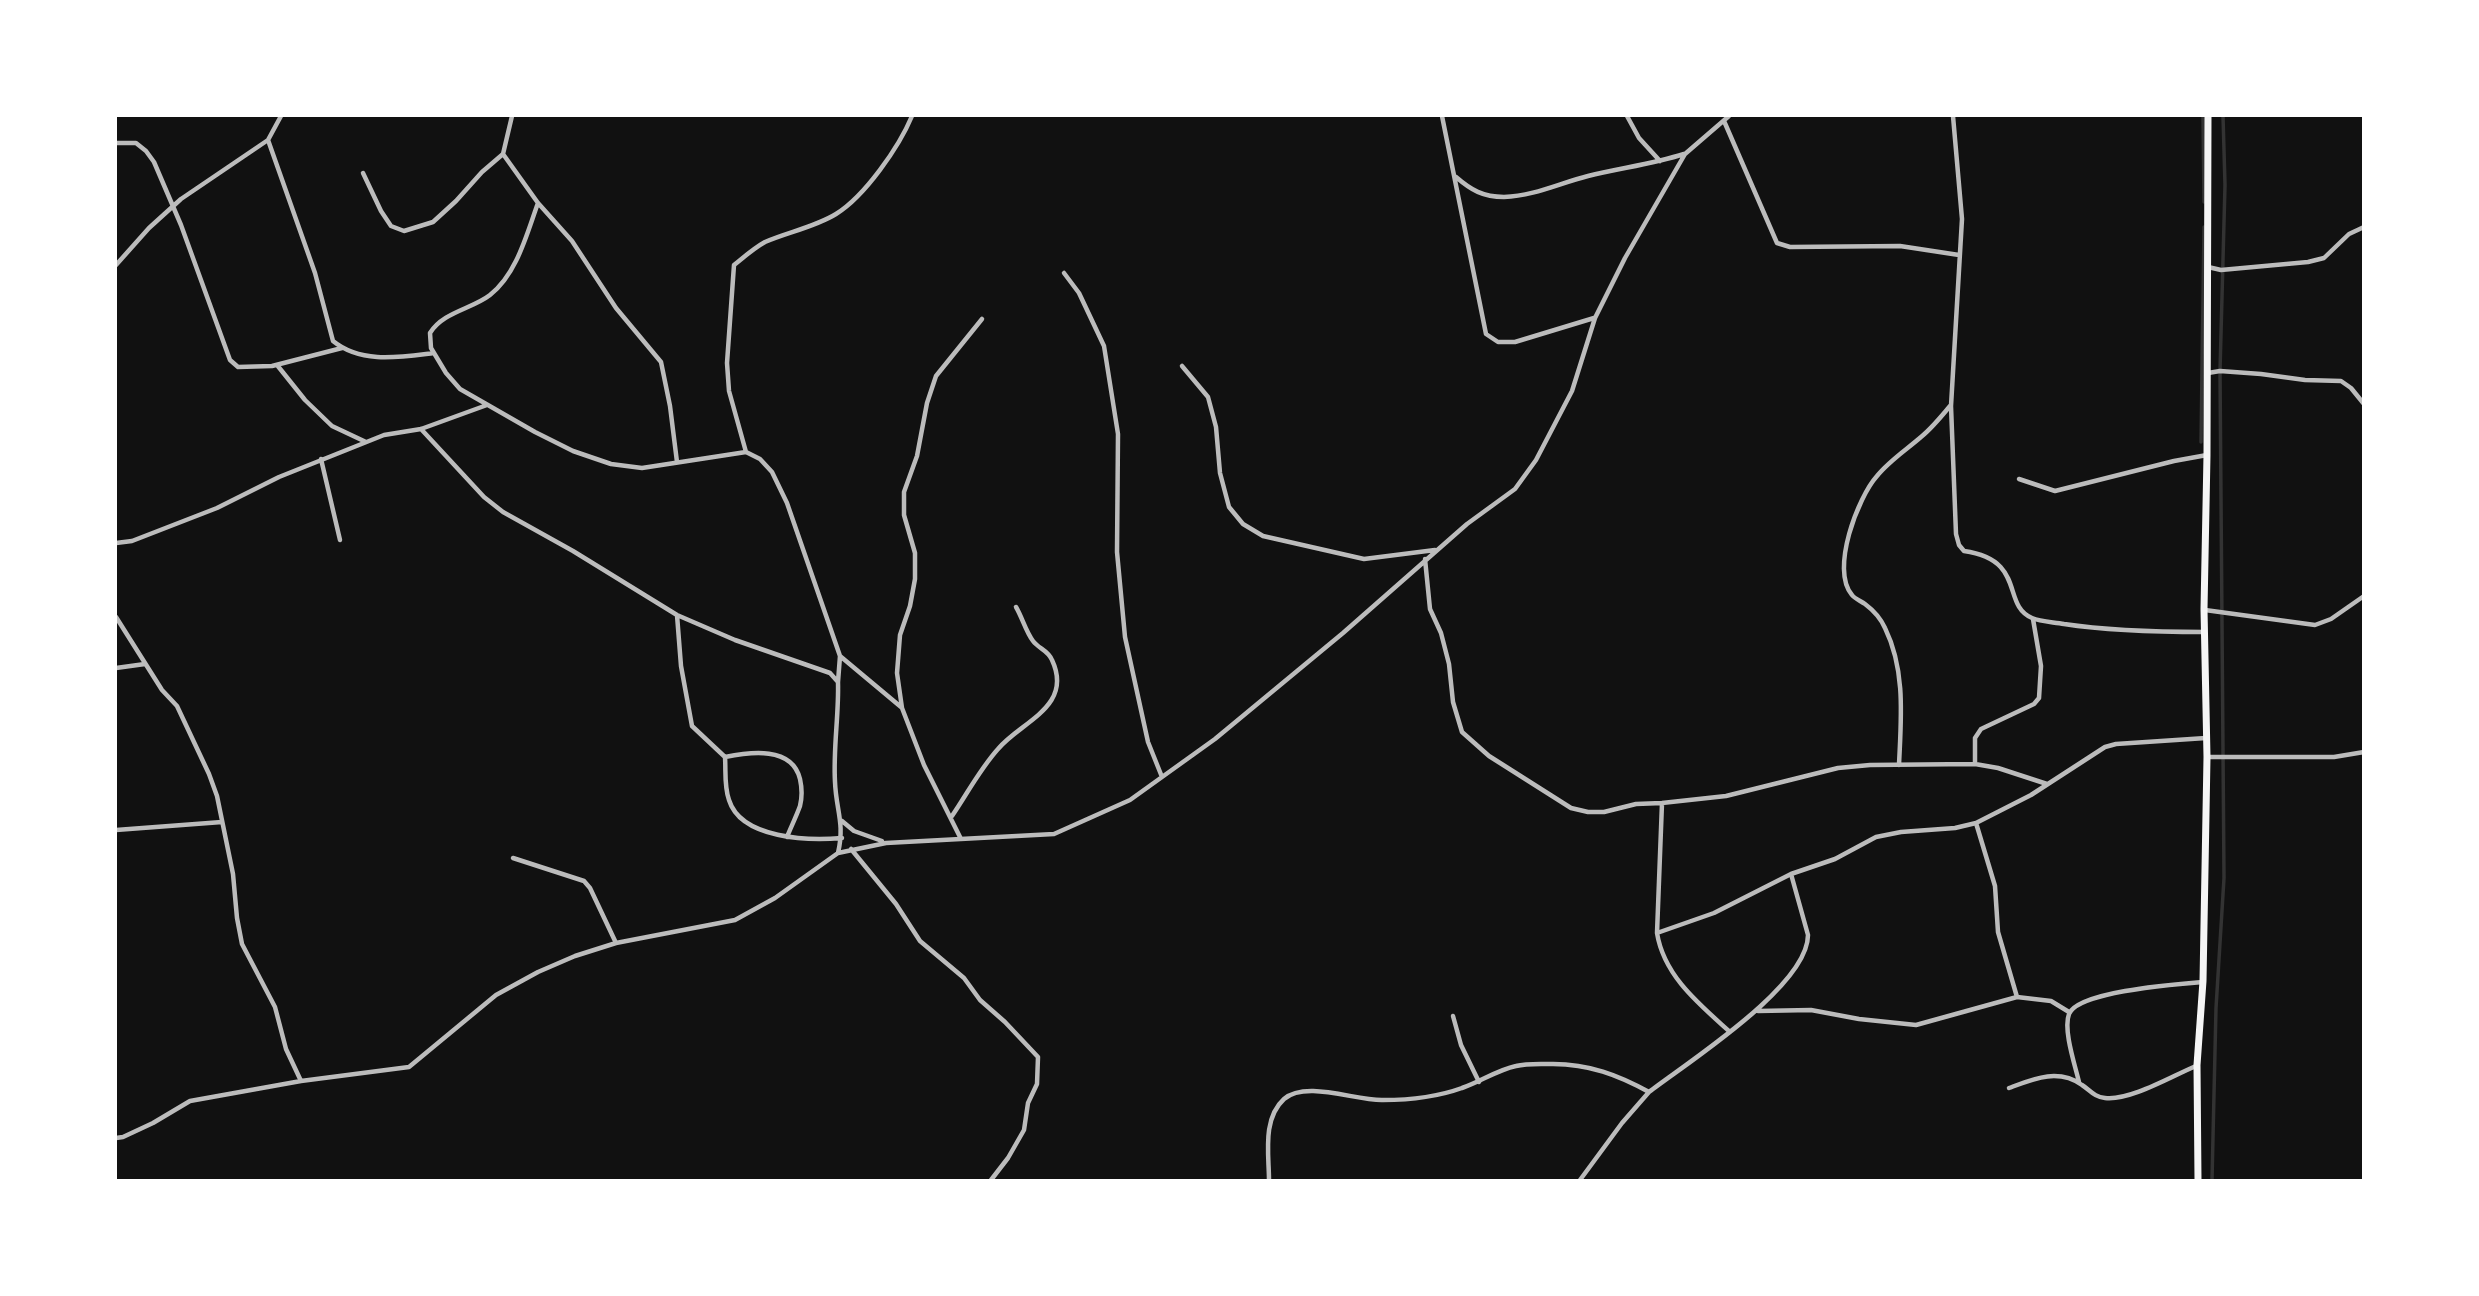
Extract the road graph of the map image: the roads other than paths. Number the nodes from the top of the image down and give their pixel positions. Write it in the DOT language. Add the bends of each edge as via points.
graph roads {
  1 [pos="281,116"];
  2 [pos="512,116"];
  3 [pos="912,116"];
  4 [pos="1442,116"];
  5 [pos="1627,116"];
  6 [pos="1729,116"];
  7 [pos="1953,116"];
  8 [pos="2208,116"];
  9 [pos="1724,121"];
  10 [pos="268,140"];
  11 [pos="116,144"];
  12 [pos="503,154"];
  13 [pos="1685,154"];
  14 [pos="1660,162"];
  15 [pos="363,173"];
  16 [pos="1455,176"];
  17 [pos="538,203"];
  18 [pos="172,207"];
  19 [pos="2364,227"];
  20 [pos="1959,255"];
  21 [pos="116,265"];
  22 [pos="2207,267"];
  23 [pos="1064,273"];
  24 [pos="982,318"];
  25 [pos="1595,318"];
  26 [pos="342,348"];
  27 [pos="434,354"];
  28 [pos="277,365"];
  29 [pos="1182,366"];
  30 [pos="2208,373"];
  31 [pos="2364,404"];
  32 [pos="487,405"];
  33 [pos="1951,406"];
  34 [pos="421,429"];
  35 [pos="366,442"];
  36 [pos="746,452"];
  37 [pos="2207,455"];
  38 [pos="321,459"];
  39 [pos="677,462"];
  40 [pos="2019,480"];
  41 [pos="340,540"];
  42 [pos="116,543"];
  43 [pos="1436,550"];
  44 [pos="1426,559"];
  45 [pos="2364,596"];
  46 [pos="1016,607"];
  47 [pos="2204,610"];
  48 [pos="677,615"];
  49 [pos="116,617"];
  50 [pos="2033,619"];
  51 [pos="2204,632"];
  52 [pos="839,656"];
  53 [pos="145,664"];
  54 [pos="116,668"];
  55 [pos="838,682"];
  56 [pos="902,708"];
  57 [pos="2206,738"];
  58 [pos="2364,752"];
  59 [pos="724,757"];
  60 [pos="2207,757"];
  61 [pos="1975,764"];
  62 [pos="1899,765"];
  63 [pos="1162,777"];
  64 [pos="2047,784"];
  65 [pos="1662,803"];
  66 [pos="951,817"];
  67 [pos="842,821"];
  68 [pos="222,822"];
  69 [pos="1976,823"];
  70 [pos="116,830"];
  71 [pos="787,837"];
  72 [pos="842,838"];
  73 [pos="961,839"];
  74 [pos="886,843"];
  75 [pos="851,849"];
  76 [pos="838,853"];
  77 [pos="513,858"];
  78 [pos="1791,873"];
  79 [pos="1657,933"];
  80 [pos="616,943"];
  81 [pos="2203,982"];
  82 [pos="2017,997"];
  83 [pos="1757,1011"];
  84 [pos="2069,1012"];
  85 [pos="1453,1016"];
  86 [pos="1730,1032"];
  87 [pos="2197,1065"];
  88 [pos="301,1081"];
  89 [pos="1479,1082"];
  90 [pos="2079,1082"];
  91 [pos="2009,1088"];
  92 [pos="1649,1092"];
  93 [pos="116,1138"];
  94 [pos="990,1181"];
  95 [pos="1269,1181"];
  96 [pos="1580,1181"];
  97 [pos="2198,1181"];
  1 -- 10 [label="street"];
  2 -- 12 [label="street"];
  3 -- 36 [label="street" via="892,154 849,204 834,215 762,243 734,265 727,363 729,391"];
  4 -- 16 [label="street"];
  5 -- 14 [label="street"];
  6 -- 9 [label="street"];
  7 -- 20 [label="street" via="1962,219"];
  8 -- 22 [label="main road"];
  9 -- 13 [label="street"];
  9 -- 20 [label="street" via="1777,243 1790,247 1900,246"];
  10 -- 18 [label="street"];
  10 -- 26 [label="street" via="315,273 329,332"];
  11 -- 18 [label="street" via="136,143 146,150"];
  12 -- 15 [label="street" via="433,222 404,231 391,226"];
  12 -- 17 [label="street"];
  13 -- 14 [label="street"];
  13 -- 25 [label="street"];
  14 -- 16 [label="street" via="1584,177 1532,194 1502,197 1473,192"];
  16 -- 25 [label="street" via="1486,334 1498,342 1515,342"];
  17 -- 27 [label="street" via="515,262 498,289 434,326 430,332"];
  17 -- 39 [label="street" via="572,241 616,308 661,362"];
  18 -- 21 [label="street"];
  18 -- 28 [label="street" via="230,360 238,367"];
  19 -- 22 [label="street" via="2324,257 2308,262 2221,270"];
  20 -- 33 [label="street"];
  22 -- 30 [label="main road"];
  23 -- 63 [label="street" via="1079,293 1104,346 1118,434 1117,552 1125,638 1148,742"];
  24 -- 56 [label="street" via="936,376 904,492 915,579 900,635"];
  25 -- 43 [label="street" via="1572,391 1536,460 1515,489"];
  26 -- 27 [label="street" via="379,357"];
  26 -- 28 [label="street"];
  27 -- 32 [label="street" via="460,389"];
  28 -- 35 [label="street" via="332,426"];
  29 -- 43 [label="street" via="1208,397 1228,507 1243,524 1263,536 1364,559"];
  30 -- 31 [label="street" via="2341,382"];
  30 -- 37 [label="main road"];
  32 -- 34 [label="street"];
  32 -- 39 [label="street" via="573,451 611,464 642,468"];
  33 -- 50 [label="street" via="1959,545 2000,565 2019,607"];
  33 -- 62 [label="street" via="1877,476 1863,496 1847,540 1847,585 1885,628 1899,675"];
  34 -- 35 [label="street"];
  34 -- 48 [label="street" via="503,512"];
  35 -- 38 [label="street"];
  36 -- 39 [label="street"];
  36 -- 52 [label="street" via="772,472 787,503"];
  37 -- 40 [label="street" via="2055,491"];
  37 -- 47 [label="main road"];
  38 -- 41 [label="street"];
  38 -- 42 [label="street" via="217,508"];
  43 -- 44 [label="street"];
  44 -- 63 [label="street" via="1226,730"];
  44 -- 65 [label="street" via="1430,609 1441,633 1462,732 1489,756 1571,808 1588,813"];
  45 -- 47 [label="street" via="2315,625"];
  46 -- 66 [label="street" via="1033,642 1053,661 1056,682 1052,698 1043,712 999,747"];
  47 -- 51 [label="main road"];
  48 -- 55 [label="street" via="735,640 823,668"];
  48 -- 59 [label="street" via="692,726"];
  49 -- 53 [label="street"];
  50 -- 51 [label="street" via="2090,628"];
  50 -- 61 [label="street" via="2041,666 2039,698 1981,729 1975,738"];
  51 -- 57 [label="main road"];
  52 -- 55 [label="street"];
  52 -- 56 [label="street"];
  53 -- 54 [label="street"];
  53 -- 68 [label="street" via="177,706 201,753"];
  55 -- 67 [label="street" via="835,783"];
  56 -- 66 [label="street"];
  57 -- 60 [label="main road"];
  57 -- 64 [label="street" via="2116,744"];
  58 -- 60 [label="street" via="2334,757"];
  59 -- 71 [label="street" via="729,803 738,815 756,828"];
  59 -- 71 [label="street" via="758,752 793,764 802,787"];
  60 -- 81 [label="main road"];
  61 -- 62 [label="street"];
  61 -- 64 [label="street"];
  62 -- 65 [label="street" via="1838,768 1726,796"];
  63 -- 73 [label="street" via="1130,800 1054,834"];
  64 -- 69 [label="street"];
  65 -- 79 [label="street"];
  66 -- 73 [label="street"];
  67 -- 72 [label="street"];
  67 -- 74 [label="street" via="868,838"];
  68 -- 70 [label="street"];
  68 -- 88 [label="street" via="242,944 275,1007 286,1049"];
  69 -- 78 [label="street" via="1876,837 1835,859"];
  69 -- 82 [label="street" via="1995,886 1998,932"];
  71 -- 72 [label="street"];
  72 -- 76 [label="street"];
  73 -- 74 [label="street"];
  74 -- 75 [label="street"];
  75 -- 76 [label="street"];
  75 -- 94 [label="street" via="920,941 964,978 1038,1057 1037,1084 1024,1130"];
  76 -- 80 [label="street" via="735,920"];
  77 -- 80 [label="street" via="584,881"];
  78 -- 79 [label="street" via="1714,913"];
  78 -- 83 [label="street" via="1808,944"];
  79 -- 86 [label="street" via="1659,948 1675,977"];
  80 -- 88 [label="street" via="538,972 496,995 409,1067"];
  81 -- 84 [label="street" via="2128,989"];
  81 -- 87 [label="main road"];
  82 -- 83 [label="street" via="1916,1025 1811,1010"];
  82 -- 84 [label="street" via="2051,1001"];
  83 -- 86 [label="street"];
  84 -- 90 [label="street" via="2067,1028"];
  85 -- 89 [label="street"];
  86 -- 92 [label="street"];
  87 -- 90 [label="street" via="2127,1096 2095,1096"];
  87 -- 97 [label="main road"];
  88 -- 93 [label="street" via="190,1101"];
  89 -- 92 [label="street" via="1516,1066 1559,1064 1610,1073"];
  89 -- 95 [label="street" via="1408,1098 1368,1100 1300,1091 1285,1098 1275,1110 1269,1135"];
  90 -- 91 [label="street" via="2051,1075"];
  92 -- 96 [label="street"];
}
